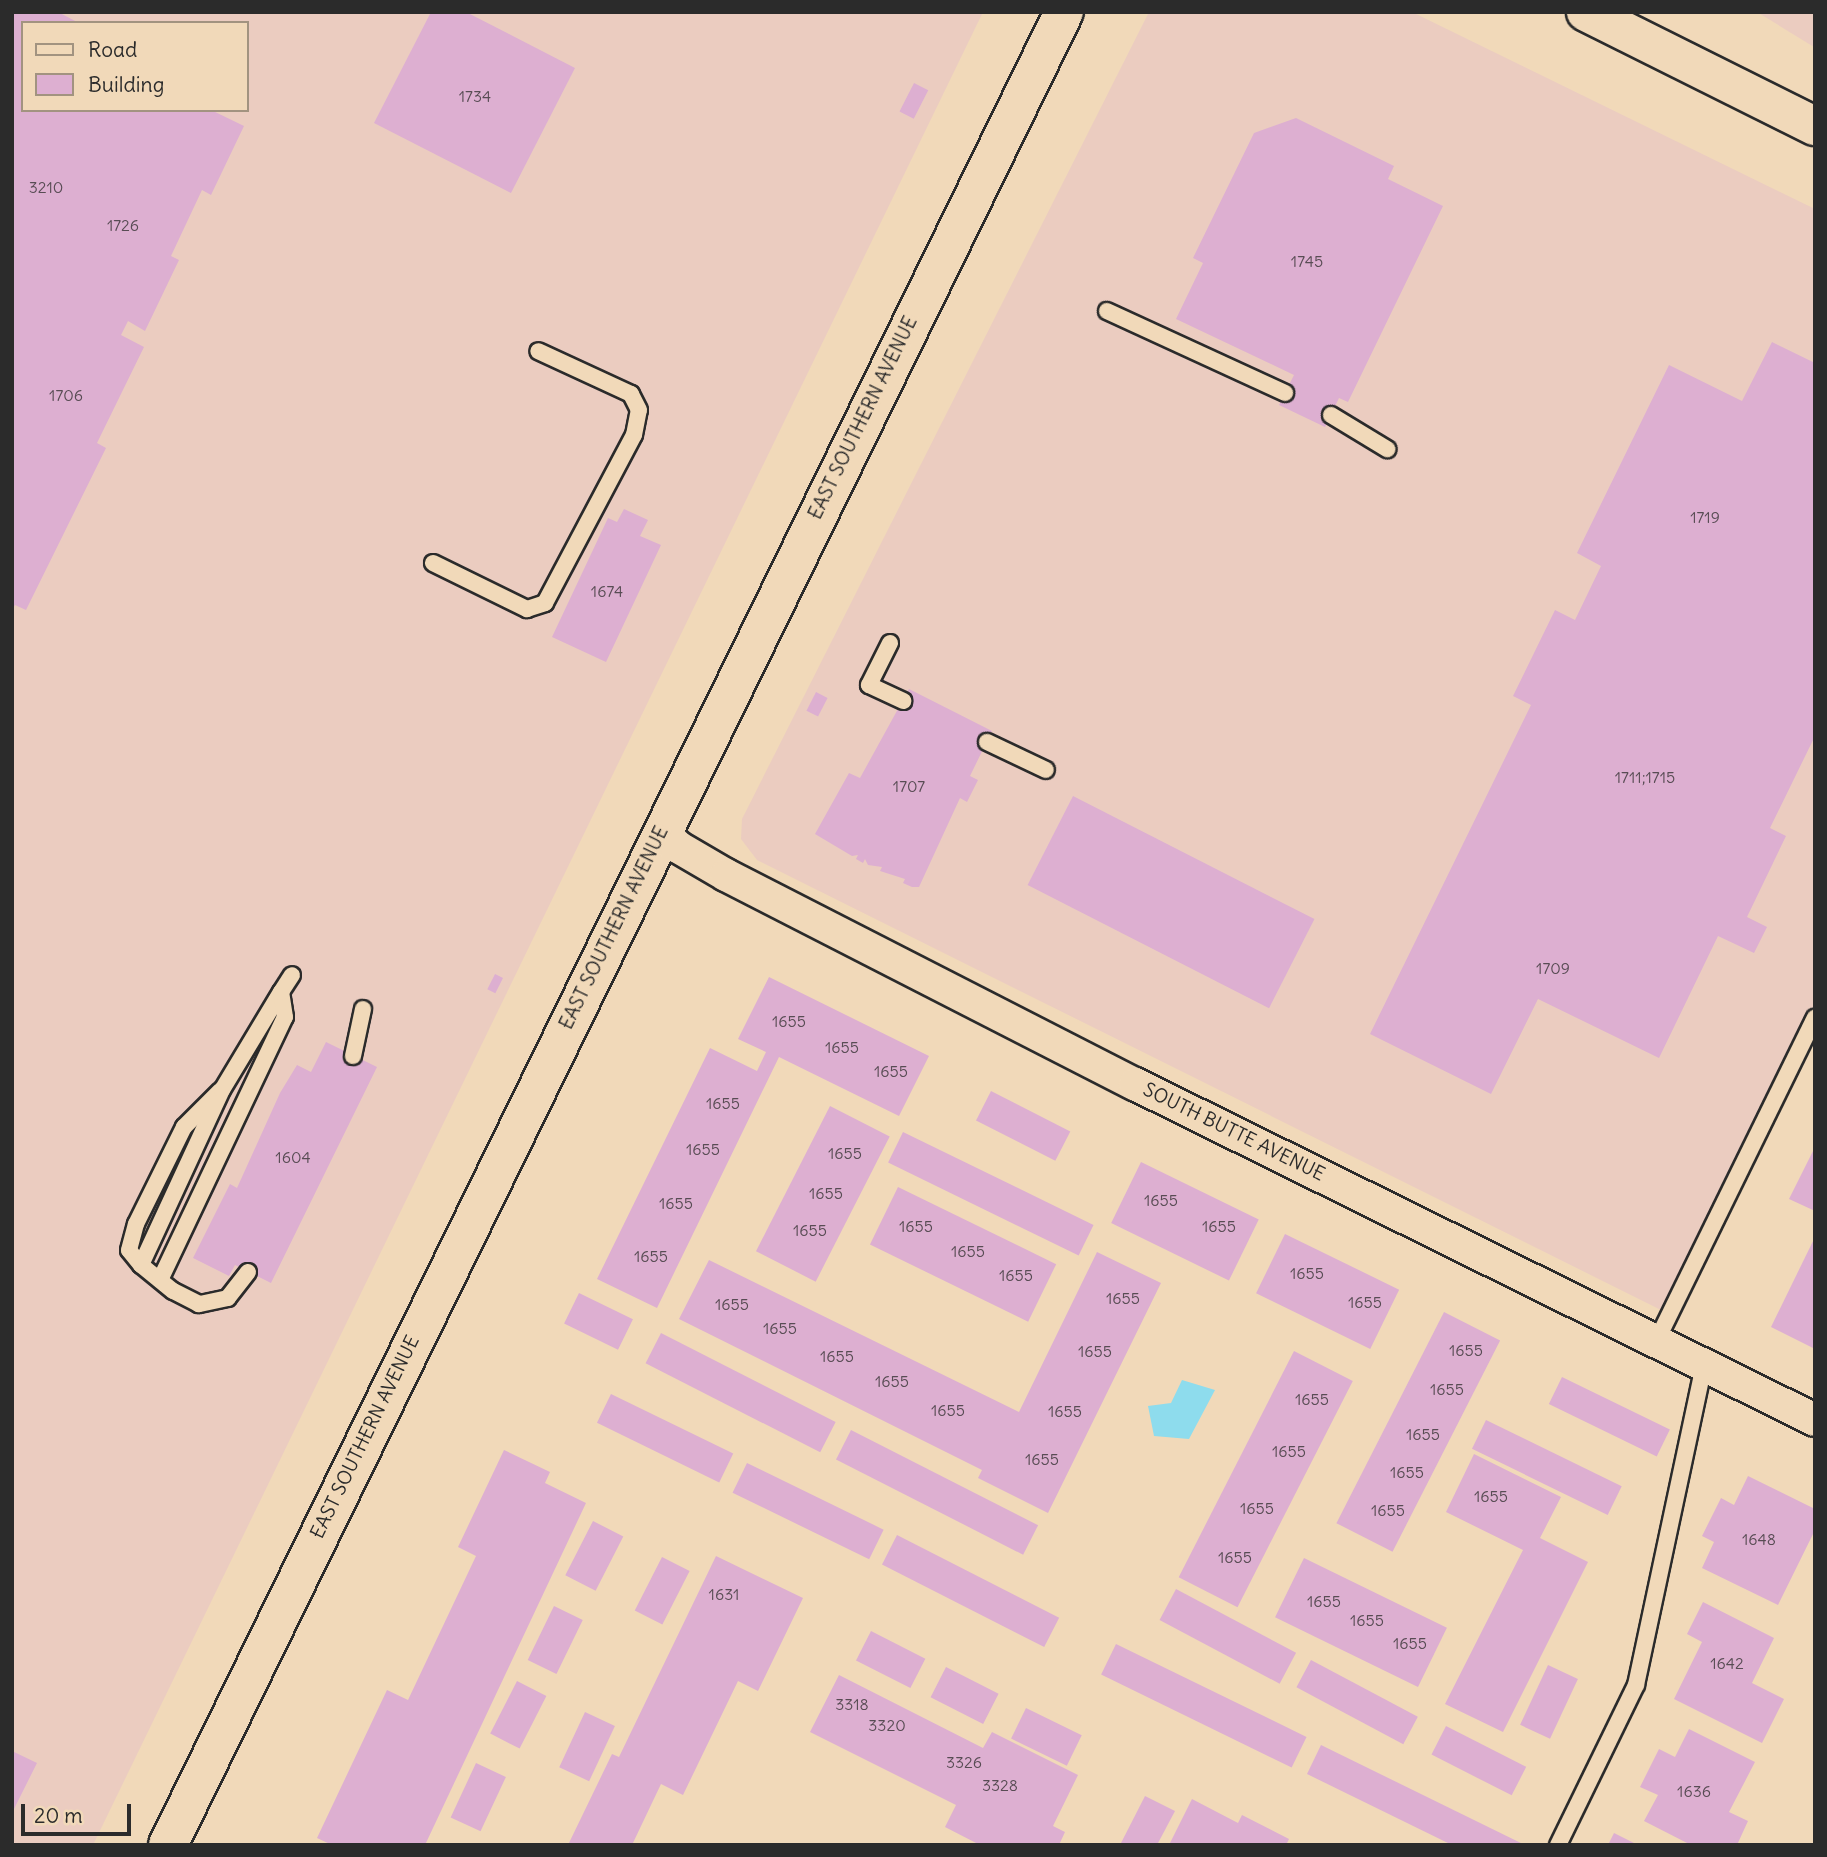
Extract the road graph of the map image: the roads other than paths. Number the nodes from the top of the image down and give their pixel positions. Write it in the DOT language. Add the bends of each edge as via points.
graph roads {
  1 [pos="1064,12"];
  2 [pos="1596,14"];
  3 [pos="1815,126"];
  4 [pos="1107,311"];
  5 [pos="538,351"];
  6 [pos="1285,393"];
  7 [pos="1331,415"];
  8 [pos="1387,449"];
  9 [pos="433,563"];
  10 [pos="890,643"];
  11 [pos="903,701"];
  12 [pos="987,742"];
  13 [pos="1046,770"];
  14 [pos="661,831"];
  15 [pos="292,975"];
  16 [pos="281,992"];
  17 [pos="363,1009"];
  18 [pos="1815,1018"];
  19 [pos="353,1056"];
  20 [pos="248,1272"];
  21 [pos="160,1280"];
  22 [pos="1656,1342"];
  23 [pos="1704,1366"];
  24 [pos="1815,1420"];
  25 [pos="168,1845"];
  26 [pos="1558,1845"];
  1 -- 14 [label="main road, EAST SOUTHERN AVENUE"];
  2 -- 3 [label="main road"];
  4 -- 6 [label="lane"];
  5 -- 9 [label="lane" via="631,394 639,410 635,435 545,603 527,609"];
  7 -- 8 [label="lane"];
  10 -- 11 [label="lane" via="869,685"];
  12 -- 13 [label="lane"];
  14 -- 22 [label="street, SOUTH BUTTE AVENUE" via="678,847 738,881"];
  14 -- 25 [label="main road, EAST SOUTHERN AVENUE"];
  15 -- 16 [label="lane"];
  16 -- 21 [label="lane" via="285,1017"];
  16 -- 21 [label="lane" via="222,1090 141,1265"];
  17 -- 19 [label="lane"];
  18 -- 22 [label="lane"];
  20 -- 21 [label="lane" via="241,1286 215,1303 199,1304"];
  22 -- 23 [label="street, SOUTH BUTTE AVENUE"];
  23 -- 24 [label="street, SOUTH BUTTE AVENUE"];
  23 -- 26 [label="lane" via="1636,1685"];
}
